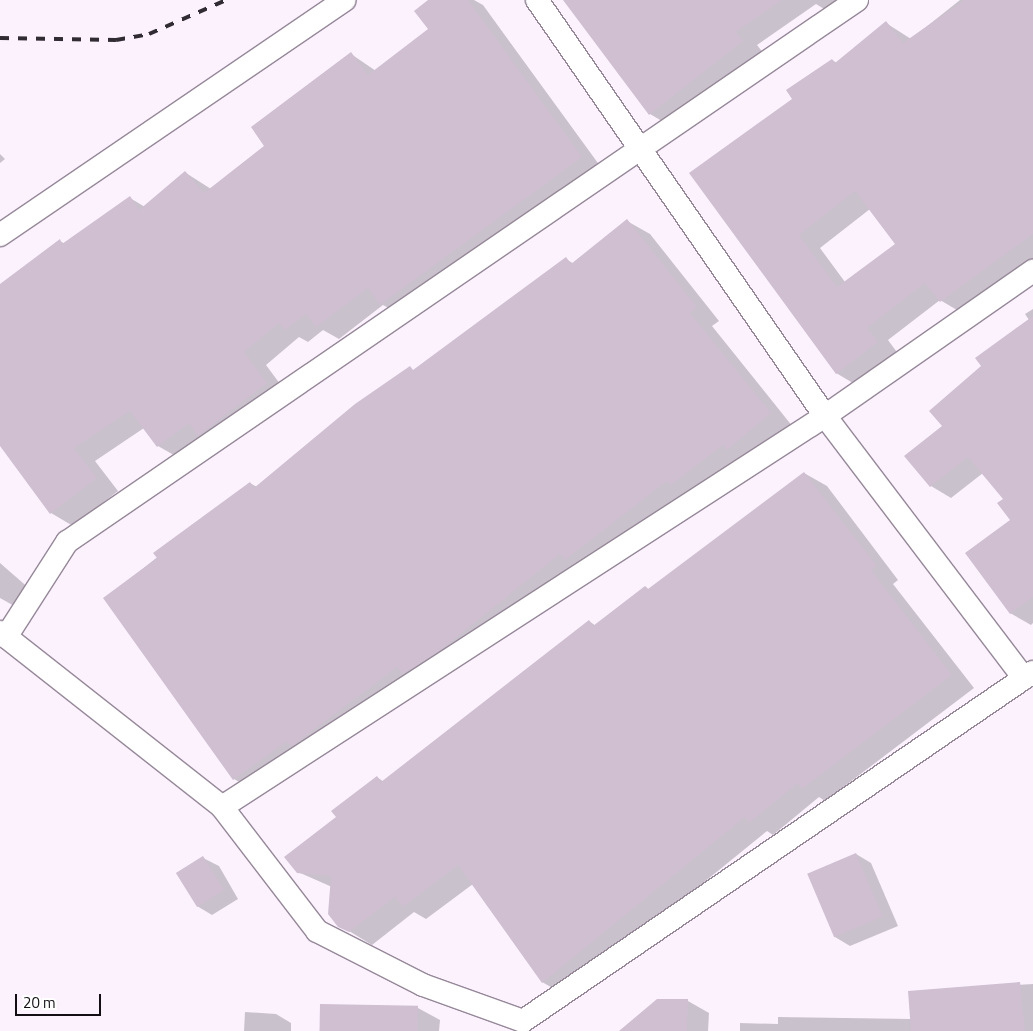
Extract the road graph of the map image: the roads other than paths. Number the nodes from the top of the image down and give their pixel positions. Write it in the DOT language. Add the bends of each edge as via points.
graph roads {
  1 [pos="344,0"];
  2 [pos="537,0"];
  3 [pos="857,0"];
  4 [pos="642,149"];
  5 [pos="0,234"];
  6 [pos="1033,271"];
  7 [pos="825,416"];
  8 [pos="3,634"];
  9 [pos="1029,675"];
  10 [pos="222,807"];
  11 [pos="524,1026"];
  1 -- 5 [label="street"];
  2 -- 4 [label="street"];
  3 -- 4 [label="street"];
  4 -- 7 [label="street"];
  4 -- 8 [label="street" via="67,542"];
  6 -- 7 [label="street"];
  7 -- 9 [label="street"];
  7 -- 10 [label="street"];
  8 -- 10 [label="street"];
  9 -- 11 [label="street"];
  10 -- 11 [label="street" via="317,931 423,985"];
}
